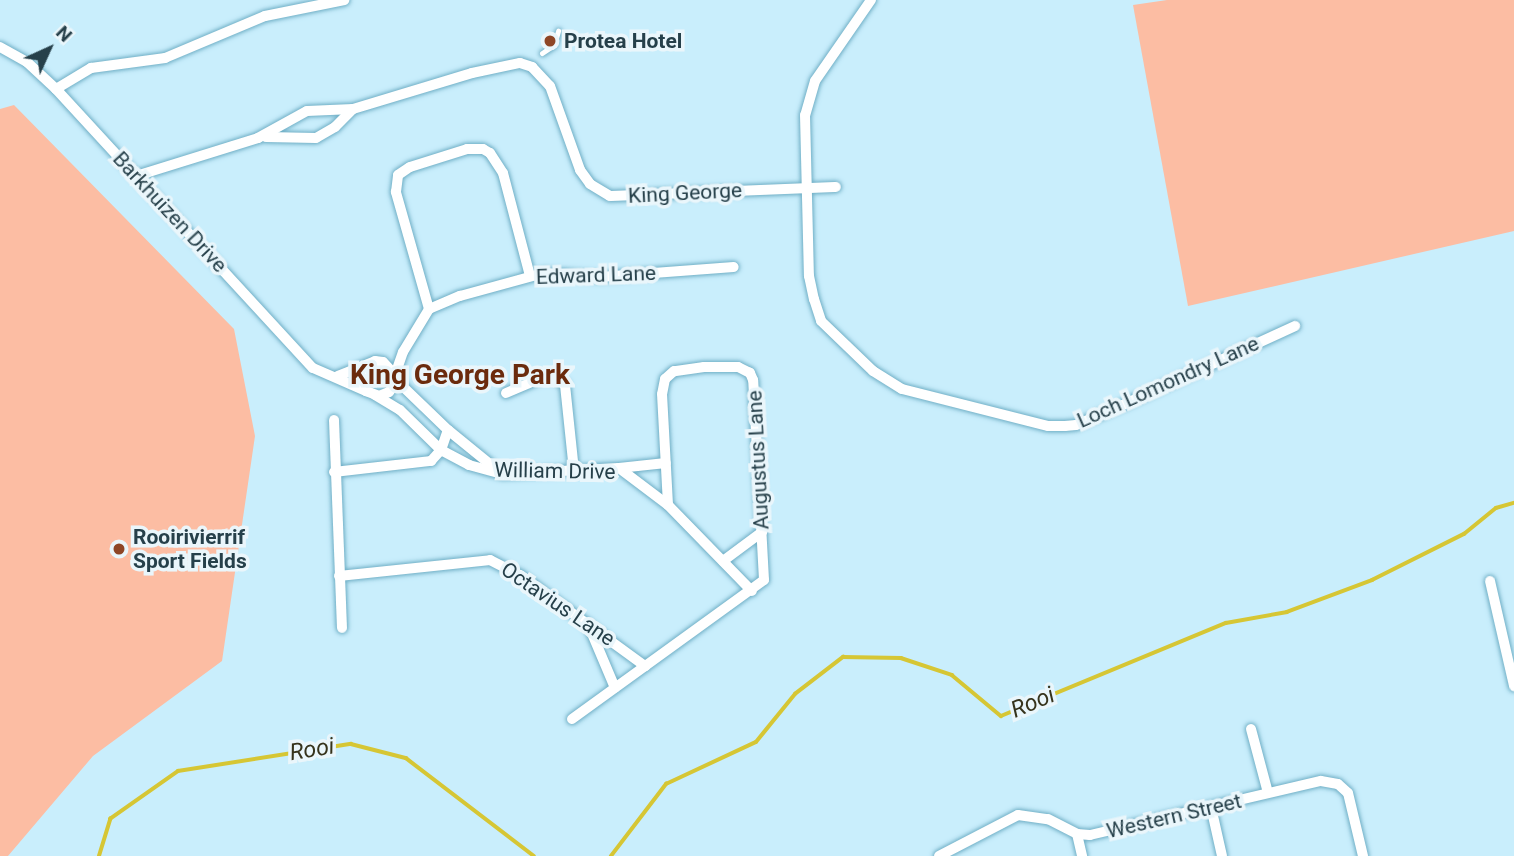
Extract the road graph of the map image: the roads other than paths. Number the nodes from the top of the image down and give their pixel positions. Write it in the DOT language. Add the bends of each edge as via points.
graph roads {
  1 [pos="344,0"];
  2 [pos="871,0"];
  3 [pos="558,31"];
  4 [pos="0,47"];
  5 [pos="542,53"];
  6 [pos="56,89"];
  7 [pos="353,109"];
  8 [pos="258,138"];
  9 [pos="136,176"];
  10 [pos="809,187"];
  11 [pos="836,187"];
  12 [pos="734,267"];
  13 [pos="530,276"];
  14 [pos="429,309"];
  15 [pos="1295,326"];
  16 [pos="403,352"];
  17 [pos="380,361"];
  18 [pos="365,366"];
  19 [pos="338,376"];
  20 [pos="395,377"];
  21 [pos="370,393"];
  22 [pos="506,393"];
  23 [pos="334,420"];
  24 [pos="448,430"];
  25 [pos="441,450"];
  26 [pos="666,463"];
  27 [pos="619,468"];
  28 [pos="574,470"];
  29 [pos="334,472"];
  30 [pos="503,474"];
  31 [pos="668,505"];
  32 [pos="762,532"];
  33 [pos="723,561"];
  34 [pos="339,576"];
  35 [pos="1490,581"];
  36 [pos="752,591"];
  37 [pos="588,624"];
  38 [pos="342,628"];
  39 [pos="645,666"];
  40 [pos="1514,686"];
  41 [pos="615,688"];
  42 [pos="572,719"];
  43 [pos="1251,729"];
  44 [pos="1268,793"];
  45 [pos="1211,807"];
  46 [pos="1077,834"];
  47 [pos="939,856"];
  48 [pos="1082,856"];
  49 [pos="1222,856"];
  50 [pos="1363,856"];
  1 -- 6 [label="street" via="265,16 165,58 92,68"];
  2 -- 10 [label="street, Loch Lomondry Lane" via="810,92 805,114"];
  3 -- 5 [label="lane" via="554,45"];
  4 -- 6 [label="street, Barkhuizen Drive" via="27,62"];
  6 -- 9 [label="street, Barkhuizen Drive"];
  7 -- 8 [label="street, King George" via="307,111"];
  7 -- 8 [label="street, King George" via="316,138"];
  7 -- 10 [label="street, King George" via="520,63 532,67 550,86 580,170 590,184 610,197"];
  8 -- 9 [label="street, King George"];
  9 -- 19 [label="street, Barkhuizen Drive" via="313,368"];
  10 -- 11 [label="street"];
  10 -- 15 [label="street, Loch Lomondry Lane" via="809,276 821,321 873,371 902,388 1048,426 1076,425"];
  12 -- 13 [label="street, Edward Lane" via="600,277 560,272"];
  13 -- 14 [label="street, Edward Lane"];
  13 -- 14 [label="street" via="503,173 490,153 467,149 410,167 398,175 396,192"];
  14 -- 16 [label="street"];
  16 -- 17 [label="street"];
  16 -- 20 [label="street"];
  17 -- 18 [label="street"];
  17 -- 20 [label="street"];
  18 -- 19 [label="street"];
  18 -- 21 [label="street" via="361,379"];
  19 -- 21 [label="street, Barkhuizen Drive"];
  20 -- 21 [label="street" via="389,392"];
  20 -- 24 [label="street"];
  21 -- 25 [label="street, William Drive" via="400,410"];
  22 -- 28 [label="street" via="542,378 556,378 565,385"];
  23 -- 29 [label="street"];
  24 -- 25 [label="street"];
  24 -- 30 [label="street"];
  25 -- 29 [label="street" via="427,462"];
  25 -- 30 [label="street, William Drive" via="470,465"];
  26 -- 27 [label="street"];
  26 -- 31 [label="street, Augustus Lane"];
  26 -- 32 [label="street, Augustus Lane" via="665,379 674,371 704,367 738,367 750,373"];
  27 -- 28 [label="street, William Drive"];
  27 -- 31 [label="street, William Drive"];
  28 -- 30 [label="street, William Drive"];
  29 -- 34 [label="street"];
  31 -- 33 [label="street, William Drive"];
  32 -- 33 [label="street"];
  32 -- 36 [label="street, Augustus Lane" via="765,577"];
  33 -- 36 [label="street, William Drive"];
  34 -- 37 [label="street, Octavius Lane" via="490,560 520,575"];
  34 -- 38 [label="street"];
  35 -- 40 [label="street"];
  36 -- 39 [label="street"];
  37 -- 39 [label="street, Octavius Lane"];
  37 -- 41 [label="street"];
  39 -- 41 [label="street"];
  41 -- 42 [label="street"];
  43 -- 44 [label="street"];
  44 -- 45 [label="street, Western Street"];
  44 -- 50 [label="street, Western Street" via="1321,781 1338,784 1353,804"];
  45 -- 46 [label="street, Western Street" via="1103,833"];
  45 -- 49 [label="street"];
  46 -- 47 [label="street, Western Street" via="1048,819 1018,815"];
  46 -- 48 [label="street"];
}
